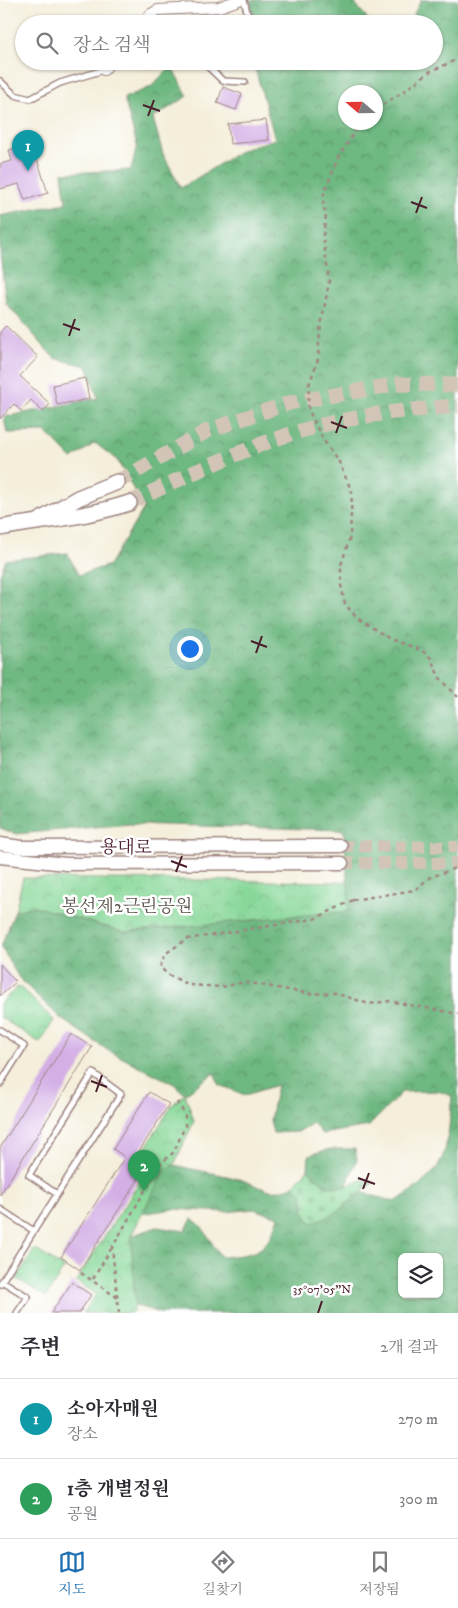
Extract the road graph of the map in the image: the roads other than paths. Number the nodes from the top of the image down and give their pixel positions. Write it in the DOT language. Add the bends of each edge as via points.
graph roads {
  1 [pos="239,0"];
  2 [pos="244,0"];
  3 [pos="150,15"];
  4 [pos="248,15"];
  5 [pos="104,70"];
  6 [pos="211,70"];
  7 [pos="0,81"];
  8 [pos="246,82"];
  9 [pos="118,482"];
  10 [pos="129,503"];
  11 [pos="39,520"];
  12 [pos="0,528"];
  13 [pos="0,844"];
  14 [pos="341,846"];
  15 [pos="0,857"];
  16 [pos="342,863"];
  17 [pos="0,1030"];
  18 [pos="0,1084"];
  19 [pos="57,1194"];
  20 [pos="0,1209"];
  21 [pos="34,1231"];
  22 [pos="1,1282"];
  23 [pos="17,1313"];
  1 -- 3 [label="street" via="219,7 158,10"];
  2 -- 4 [label="lane"];
  5 -- 7 [label="lane" via="60,83 30,99 14,94"];
  6 -- 8 [label="lane" via="223,81"];
  9 -- 11 [label="main road" via="78,498"];
  10 -- 11 [label="main road" via="73,518"];
  11 -- 12 [label="main road"];
  13 -- 14 [label="street, 용대로" via="21,847"];
  15 -- 16 [label="street, 용대로" via="66,864"];
  17 -- 18 [label="lane" via="24,1046"];
  19 -- 19 [label="lane" via="121,1094 93,1073 29,1175"];
  19 -- 21 [label="lane"];
  20 -- 21 [label="lane"];
  21 -- 22 [label="lane"];
  22 -- 23 [label="lane" via="28,1297"];
}
